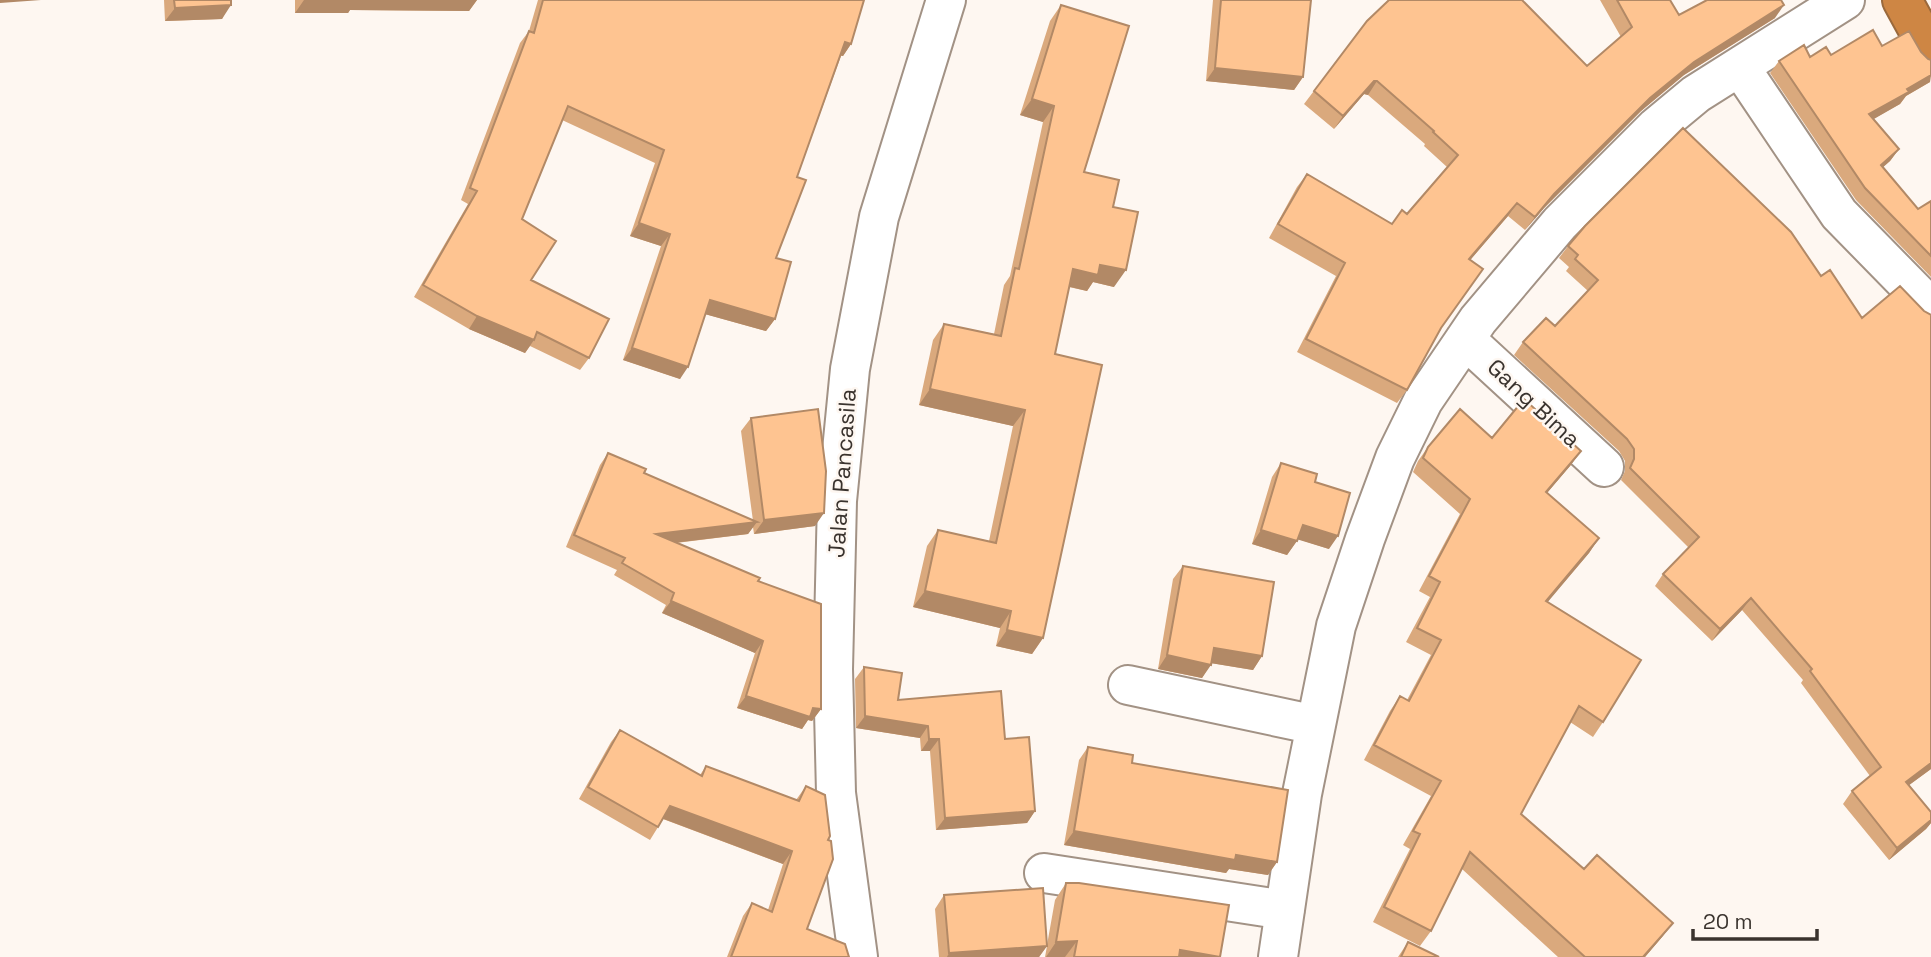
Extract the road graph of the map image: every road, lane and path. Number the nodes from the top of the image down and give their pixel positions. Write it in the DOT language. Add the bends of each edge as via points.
graph roads {
  1 [pos="946,0"];
  2 [pos="1845,0"];
  3 [pos="1881,0"];
  4 [pos="1916,26"];
  5 [pos="1740,67"];
  6 [pos="1931,308"];
  7 [pos="1465,339"];
  8 [pos="1604,467"];
  9 [pos="1128,685"];
  10 [pos="1316,725"];
  11 [pos="1044,873"];
  12 [pos="1285,910"];
  13 [pos="858,957"];
  14 [pos="1278,957"];
  1 -- 13 [label="street, Jalan Pancasila" via="879,217 850,369 837,501 836,793"];
  2 -- 5 [label="street"];
  3 -- 4 [label="street"];
  5 -- 6 [label="street" via="1839,214"];
  5 -- 7 [label="street" via="1696,94 1655,128 1560,223"];
  7 -- 8 [label="street, Gang Bima"];
  7 -- 10 [label="street" via="1423,401 1395,458 1336,626"];
  9 -- 10 [label="street"];
  10 -- 12 [label="street"];
  11 -- 12 [label="street"];
  12 -- 14 [label="street"];
}
